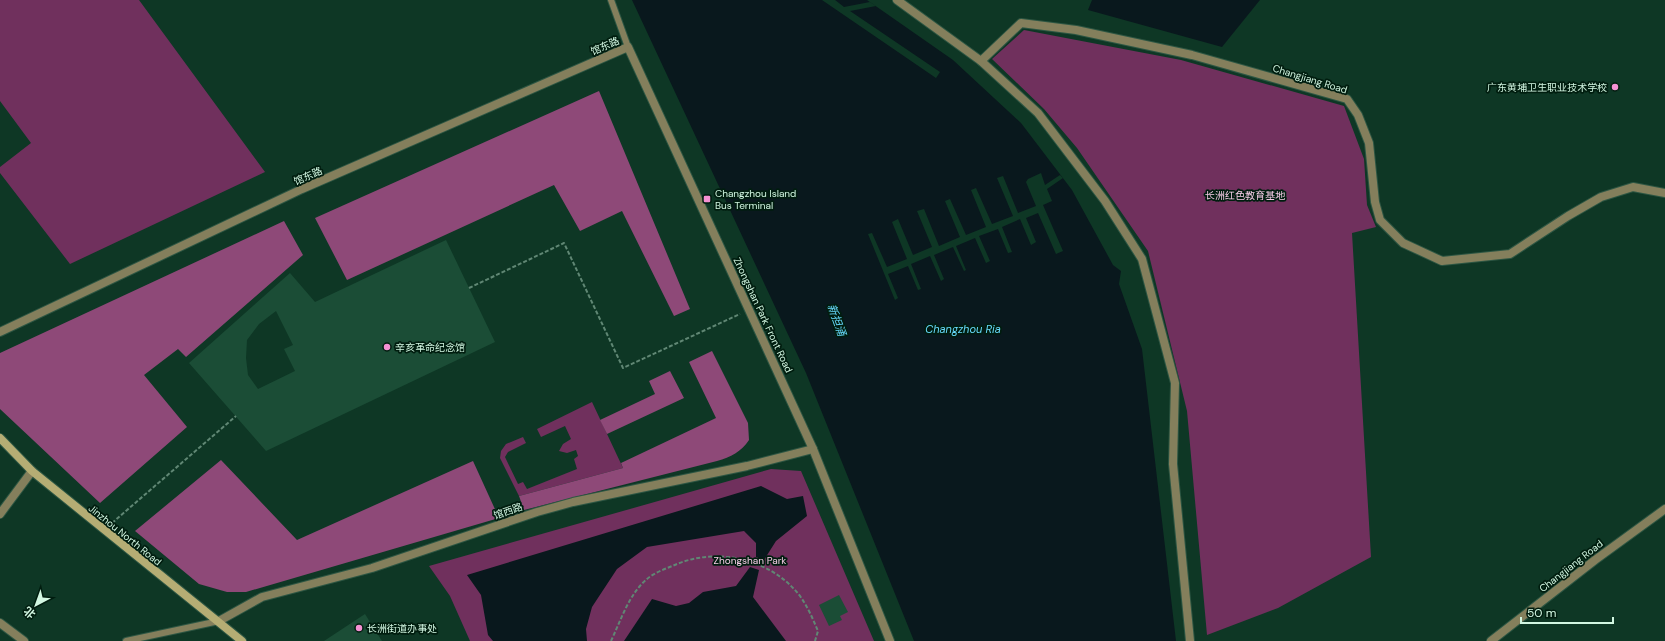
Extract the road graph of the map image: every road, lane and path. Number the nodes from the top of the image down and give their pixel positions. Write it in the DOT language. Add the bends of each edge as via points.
graph roads {
  1 [pos="611,0"];
  2 [pos="897,0"];
  3 [pos="628,46"];
  4 [pos="981,61"];
  5 [pos="1665,193"];
  6 [pos="469,288"];
  7 [pos="750,309"];
  8 [pos="0,332"];
  9 [pos="236,416"];
  10 [pos="0,438"];
  11 [pos="813,449"];
  12 [pos="32,471"];
  13 [pos="1665,509"];
  14 [pos="0,514"];
  15 [pos="103,530"];
  16 [pos="219,621"];
  17 [pos="0,623"];
  18 [pos="24,641"];
  19 [pos="126,641"];
  20 [pos="242,641"];
  21 [pos="611,641"];
  22 [pos="815,641"];
  23 [pos="890,641"];
  24 [pos="1190,641"];
  25 [pos="1492,641"];
  1 -- 3 [label="lane, Zhongshan Park Front Road"];
  2 -- 4 [label="street"];
  3 -- 7 [label="street, Zhongshan Park Front Road"];
  3 -- 8 [label="street, 馆东路" via="302,189"];
  4 -- 5 [label="street, Changjiang Road" via="1021,23 1076,30 1192,55 1347,99 1358,116 1369,143 1374,202 1380,220 1402,243 1442,261 1510,254 1601,197 1633,188"];
  4 -- 24 [label="street" via="1038,113 1105,201 1142,259 1175,383 1173,464"];
  6 -- 7 [label="path" via="564,243 623,368"];
  7 -- 11 [label="street, Zhongshan Park Front Road"];
  9 -- 15 [label="path"];
  10 -- 12 [label="main road, Jinzhou North Road"];
  11 -- 16 [label="street, 馆西路" via="537,512 372,568 268,596"];
  11 -- 23 [label="street, Zhongshan Park Front Road"];
  12 -- 14 [label="street"];
  12 -- 15 [label="main road, Jinzhou North Road"];
  13 -- 25 [label="street, Changjiang Road"];
  15 -- 16 [label="main road, Jinzhou North Road"];
  16 -- 19 [label="lane"];
  16 -- 20 [label="main road, Jinzhou North Road"];
  17 -- 18 [label="street"];
  21 -- 22 [label="path" via="631,598 648,578 692,558 720,556 763,567 795,589 818,631"];
}
